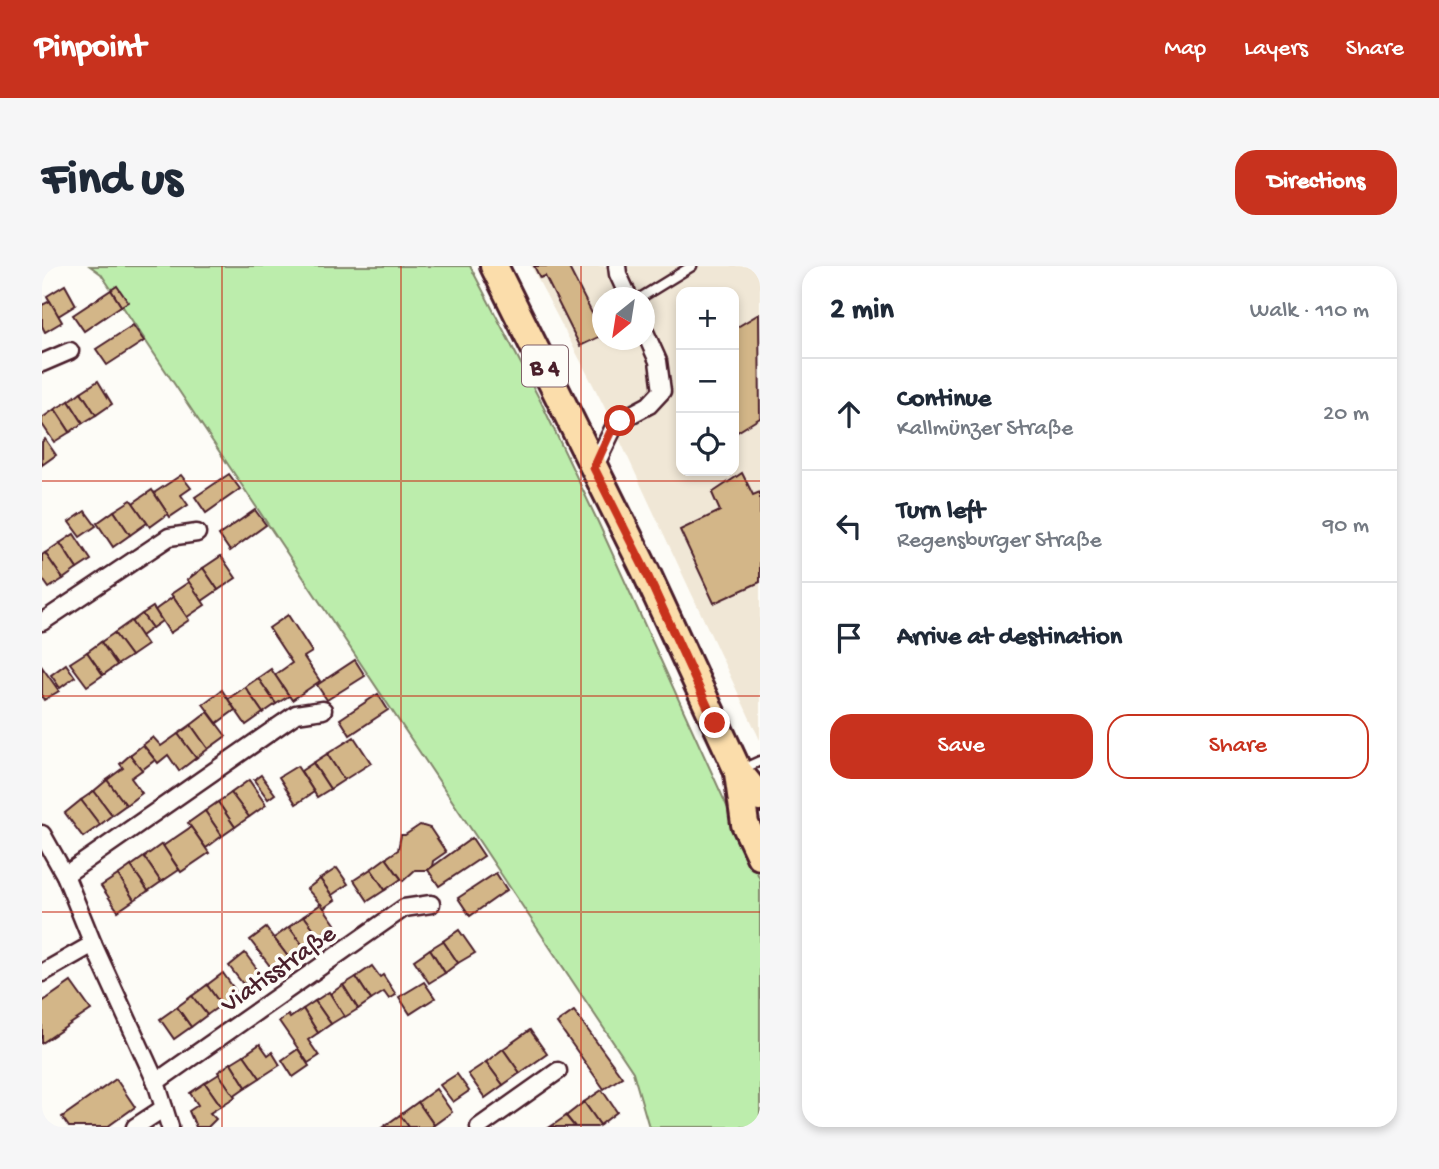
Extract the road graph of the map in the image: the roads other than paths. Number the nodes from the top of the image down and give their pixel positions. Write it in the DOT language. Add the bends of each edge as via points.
graph roads {
  1 [pos="494,266"];
  2 [pos="617,266"];
  3 [pos="692,266"];
  4 [pos="625,287"];
  5 [pos="655,289"];
  6 [pos="653,350"];
  7 [pos="70,351"];
  8 [pos="42,363"];
  9 [pos="594,468"];
  10 [pos="197,533"];
  11 [pos="42,622"];
  12 [pos="323,710"];
  13 [pos="749,766"];
  14 [pos="760,798"];
  15 [pos="42,834"];
  16 [pos="760,856"];
  17 [pos="65,875"];
  18 [pos="431,904"];
  19 [pos="93,944"];
  20 [pos="42,973"];
  21 [pos="558,1071"];
  22 [pos="156,1082"];
  23 [pos="164,1108"];
  24 [pos="135,1127"];
  25 [pos="170,1127"];
  26 [pos="479,1127"];
  1 -- 9 [label="main road, B 4"];
  2 -- 4 [label="street"];
  3 -- 5 [label="lane"];
  6 -- 9 [label="street" via="662,391 614,427"];
  7 -- 8 [label="street"];
  9 -- 13 [label="main road, B 4"];
  10 -- 11 [label="street" via="169,537"];
  12 -- 17 [label="street" via="296,714"];
  13 -- 14 [label="main road, B 4"];
  13 -- 16 [label="main road, B 4" via="746,824"];
  15 -- 17 [label="street"];
  17 -- 19 [label="street"];
  18 -- 22 [label="street, Viatisstraße" via="404,908"];
  19 -- 20 [label="street"];
  19 -- 22 [label="street"];
  21 -- 26 [label="street"];
  22 -- 23 [label="street"];
  23 -- 24 [label="street"];
  23 -- 25 [label="street"];
}
